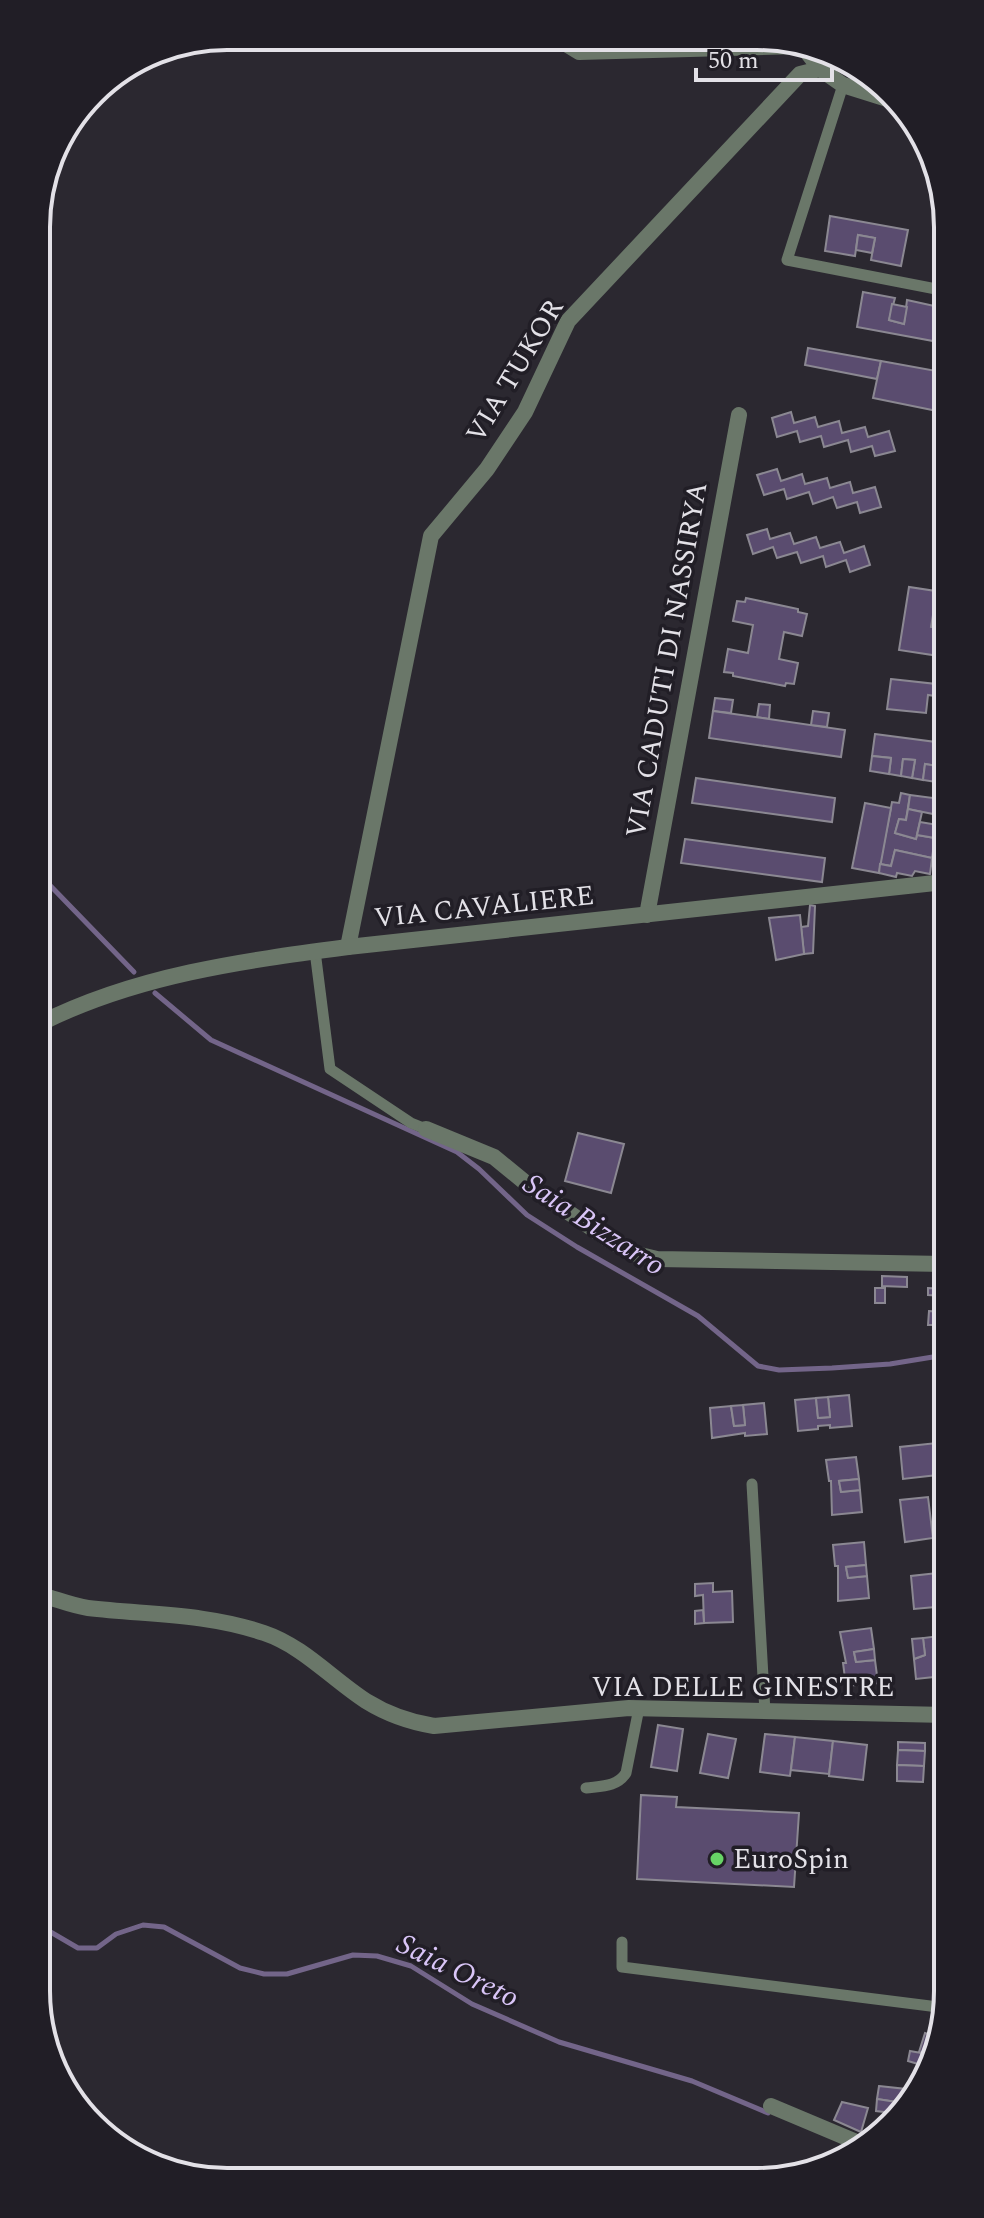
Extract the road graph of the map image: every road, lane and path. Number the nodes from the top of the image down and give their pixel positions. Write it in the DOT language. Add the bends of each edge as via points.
graph roads {
  1 [pos="576,50"];
  2 [pos="652,50"];
  3 [pos="812,58"];
  4 [pos="820,69"];
  5 [pos="843,85"];
  6 [pos="874,95"];
  7 [pos="934,289"];
  8 [pos="739,415"];
  9 [pos="934,883"];
  10 [pos="647,915"];
  11 [pos="348,947"];
  12 [pos="315,951"];
  13 [pos="50,1018"];
  14 [pos="426,1129"];
  15 [pos="934,1264"];
  16 [pos="752,1484"];
  17 [pos="50,1597"];
  18 [pos="639,1708"];
  19 [pos="765,1712"];
  20 [pos="934,1715"];
  21 [pos="586,1788"];
  22 [pos="622,1942"];
  23 [pos="934,2006"];
  24 [pos="771,2106"];
  25 [pos="852,2140"];
  1 -- 2 [label="street"];
  3 -- 4 [label="street"];
  4 -- 5 [label="street"];
  4 -- 11 [label="street, VIA TUKOR" via="800,74 568,321 517,423 431,536"];
  5 -- 6 [label="street"];
  5 -- 7 [label="lane" via="787,260"];
  8 -- 10 [label="street, VIA CADUTI DI NASSIRYA"];
  9 -- 10 [label="street, VIA CAVALIERE"];
  10 -- 11 [label="street, VIA CAVALIERE"];
  11 -- 12 [label="street, VIA CAVALIERE"];
  12 -- 13 [label="street, VIA CAVALIERE" via="187,971"];
  12 -- 14 [label="lane" via="330,1069"];
  14 -- 15 [label="street" via="494,1157 632,1253 657,1259"];
  16 -- 19 [label="lane"];
  17 -- 18 [label="street, VIA DELLE GINESTRE" via="85,1607 168,1613 268,1634 366,1701 409,1722 434,1726"];
  18 -- 19 [label="street, VIA DELLE GINESTRE"];
  18 -- 21 [label="lane" via="621,1781"];
  19 -- 20 [label="street, VIA DELLE GINESTRE"];
  22 -- 23 [label="lane" via="622,1967"];
  24 -- 25 [label="street"];
}
